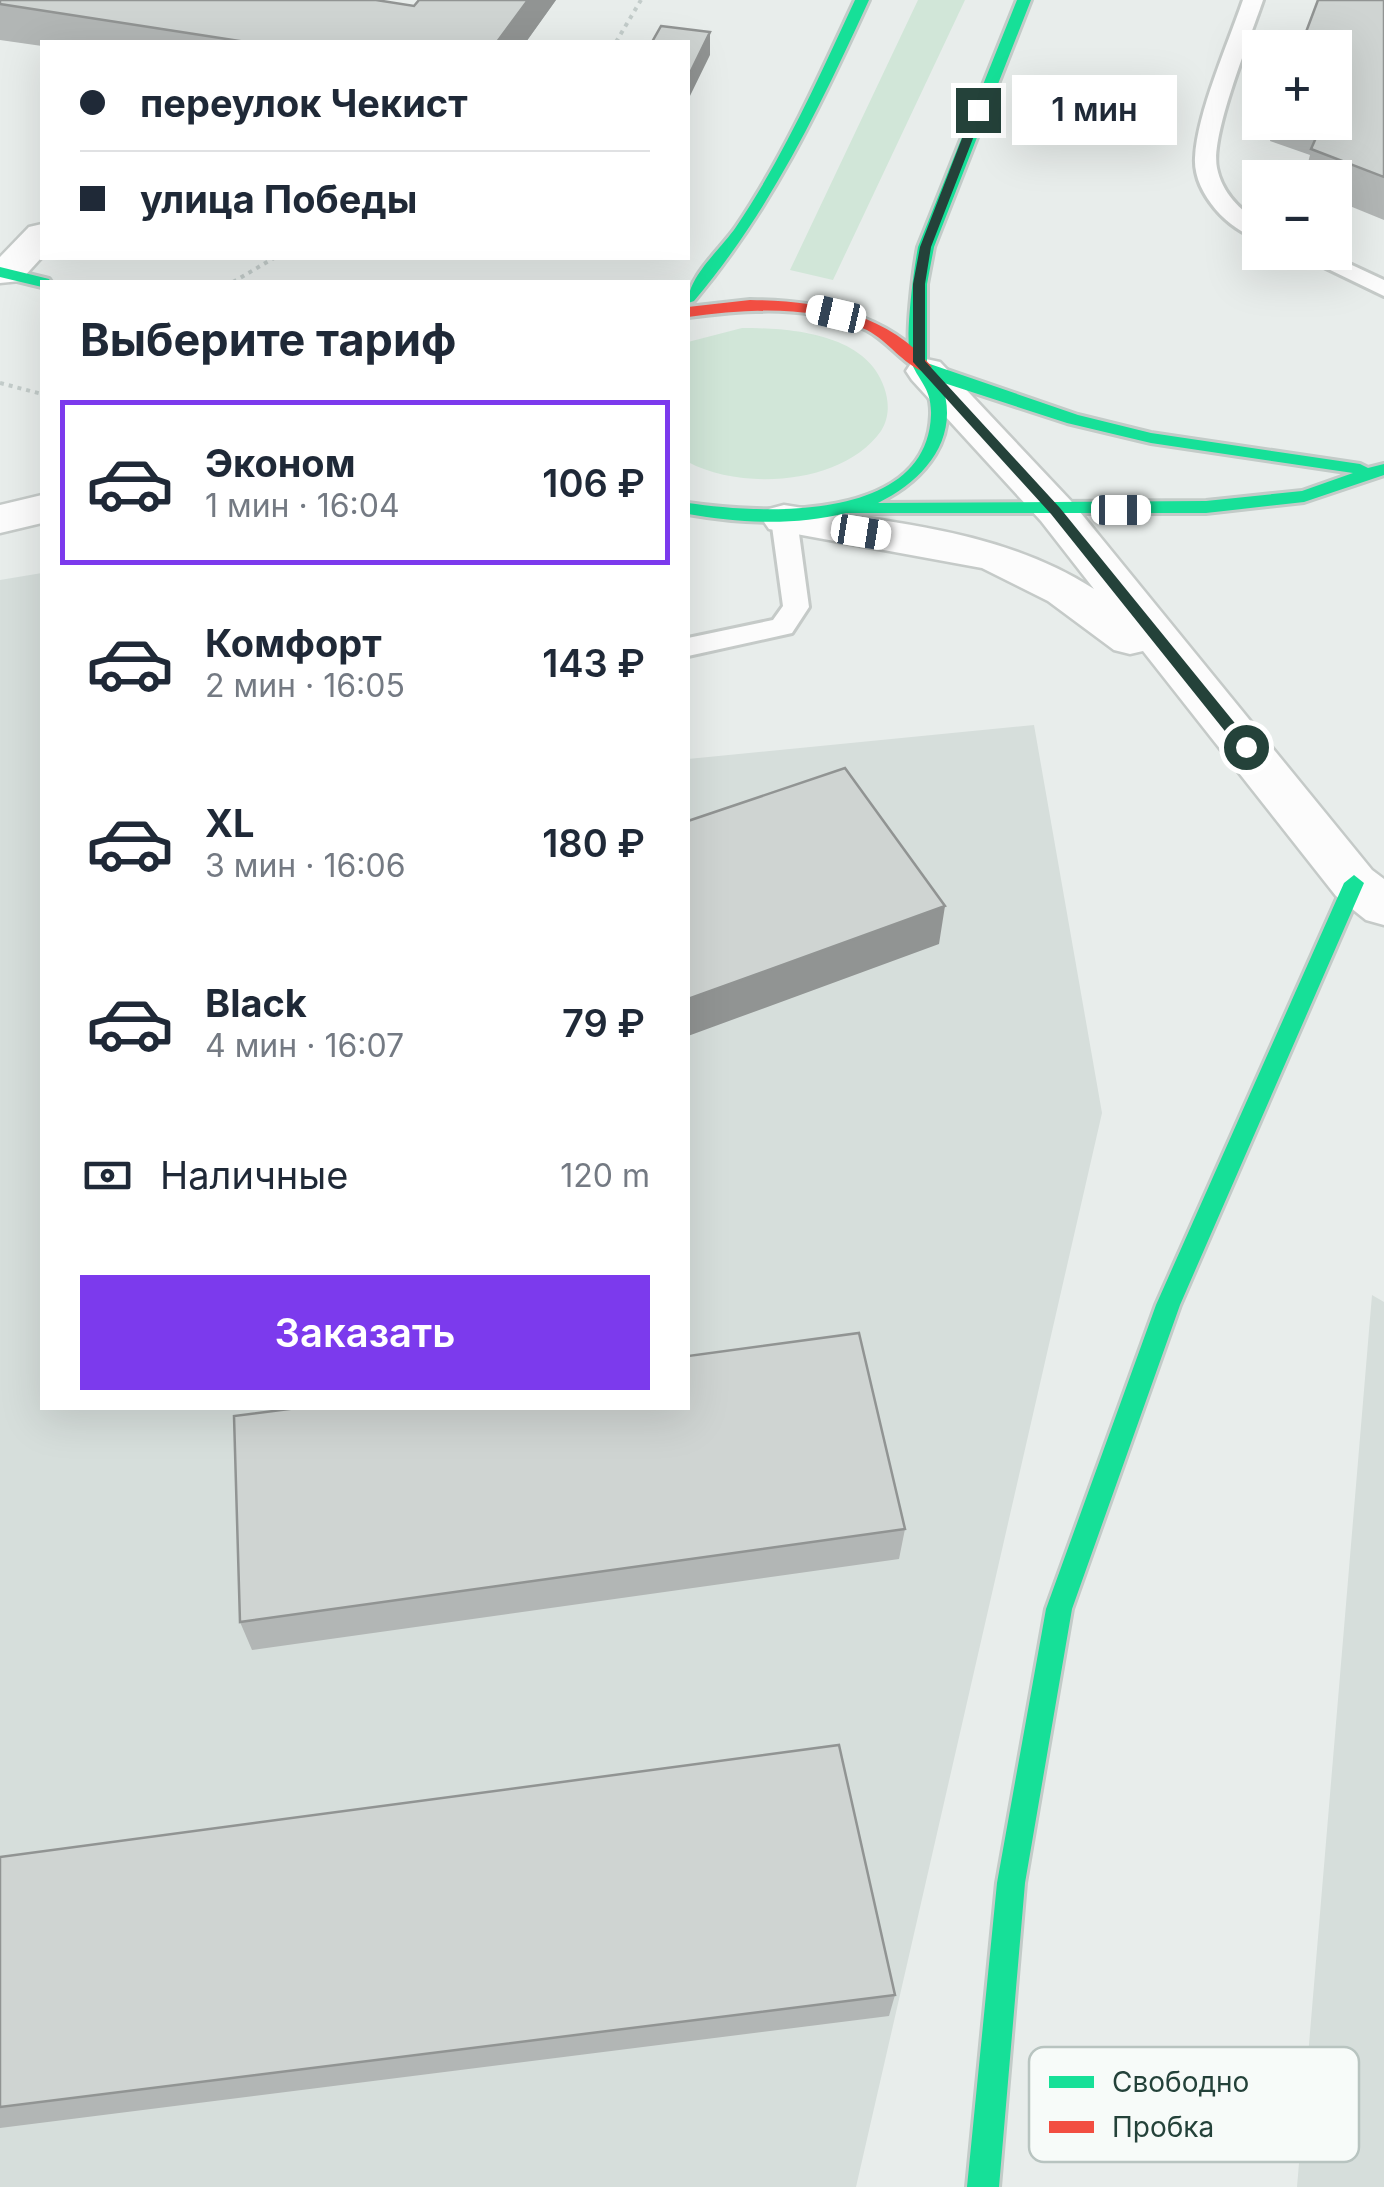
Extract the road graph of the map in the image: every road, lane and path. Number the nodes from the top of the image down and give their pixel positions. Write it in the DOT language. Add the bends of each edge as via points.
graph roads {
  1 [pos="642,0"];
  2 [pos="862,0"];
  3 [pos="1024,0"];
  4 [pos="1253,0"];
  5 [pos="617,40"];
  6 [pos="1242,223"];
  7 [pos="40,239"];
  8 [pos="271,260"];
  9 [pos="1343,270"];
  10 [pos="16,276"];
  11 [pos="236,280"];
  12 [pos="1384,289"];
  13 [pos="690,296"];
  14 [pos="690,312"];
  15 [pos="923,366"];
  16 [pos="0,383"];
  17 [pos="40,393"];
  18 [pos="1381,470"];
  19 [pos="690,509"];
  20 [pos="846,509"];
  21 [pos="40,510"];
  22 [pos="1056,511"];
  23 [pos="0,519"];
  24 [pos="784,519"];
  25 [pos="690,647"];
  26 [pos="1194,683"];
  27 [pos="1374,888"];
  28 [pos="983,2187"];
  1 -- 5 [label="path"];
  2 -- 13 [label="street" via="785,161 724,261"];
  3 -- 15 [label="street" via="926,247 919,284"];
  4 -- 6 [label="lane" via="1204,160 1218,197"];
  7 -- 10 [label="street"];
  8 -- 11 [label="path"];
  9 -- 12 [label="lane"];
  14 -- 15 [label="street" via="753,303 809,308 861,322"];
  15 -- 18 [label="street" via="1072,419 1151,438"];
  15 -- 20 [label="street" via="940,401 932,448 890,490"];
  15 -- 22 [label="street"];
  16 -- 17 [label="path"];
  18 -- 22 [label="street" via="1304,496 1206,508"];
  19 -- 24 [label="street"];
  20 -- 22 [label="street"];
  20 -- 24 [label="street"];
  21 -- 23 [label="street"];
  22 -- 26 [label="street"];
  24 -- 25 [label="lane" via="796,607 782,628"];
  24 -- 26 [label="street" via="938,544 1023,566"];
  26 -- 27 [label="street"];
  27 -- 28 [label="street" via="1168,1305 1059,1609 1010,1883"];
}
